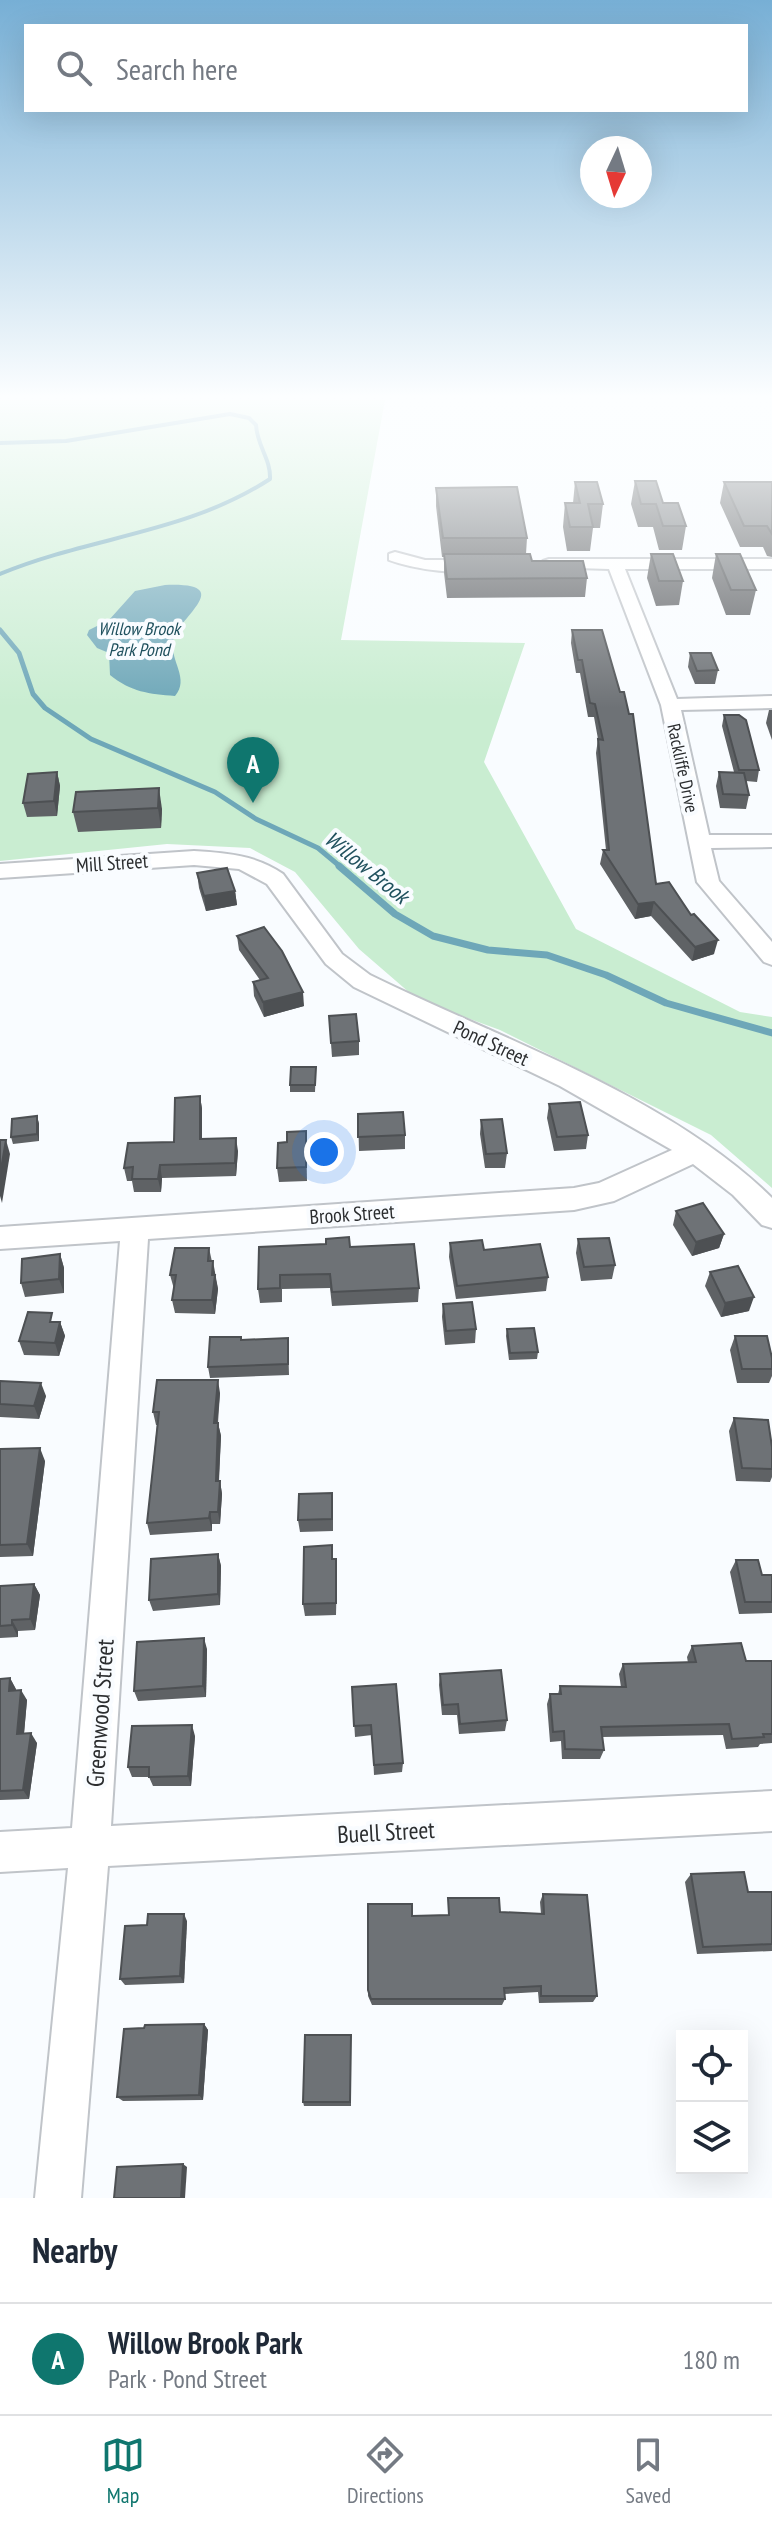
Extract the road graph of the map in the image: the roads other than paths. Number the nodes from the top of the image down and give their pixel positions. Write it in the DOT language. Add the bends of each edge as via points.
graph roads {
  1 [pos="395,557"];
  2 [pos="535,564"];
  3 [pos="615,564"];
  4 [pos="772,564"];
  5 [pos="490,565"];
  6 [pos="772,702"];
  7 [pos="670,705"];
  8 [pos="772,841"];
  9 [pos="699,842"];
  10 [pos="225,859"];
  11 [pos="0,871"];
  12 [pos="772,957"];
  13 [pos="694,1152"];
  14 [pos="772,1217"];
  15 [pos="135,1228"];
  16 [pos="0,1238"];
  17 [pos="772,1811"];
  18 [pos="90,1849"];
  19 [pos="0,1852"];
  20 [pos="58,2198"];
  1 -- 5 [label="street" via="430,565"];
  2 -- 3 [label="street"];
  3 -- 4 [label="street"];
  3 -- 7 [label="street, Rackliffe Drive"];
  6 -- 7 [label="street"];
  7 -- 9 [label="street, Rackliffe Drive"];
  8 -- 9 [label="street"];
  9 -- 12 [label="street, Rackliffe Drive" via="708,882"];
  10 -- 11 [label="street, Mill Street"];
  10 -- 13 [label="street, Pond Street" via="248,863 275,879 334,959 362,981 632,1112"];
  13 -- 14 [label="street, Pond Street" via="755,1197"];
  13 -- 15 [label="street, Brook Street" via="604,1193 574,1199"];
  15 -- 16 [label="street, Brook Street"];
  15 -- 18 [label="street, Greenwood Street"];
  17 -- 18 [label="street, Buell Street"];
  18 -- 19 [label="street, Buell Street"];
  18 -- 20 [label="street, Greenwood Street"];
}
